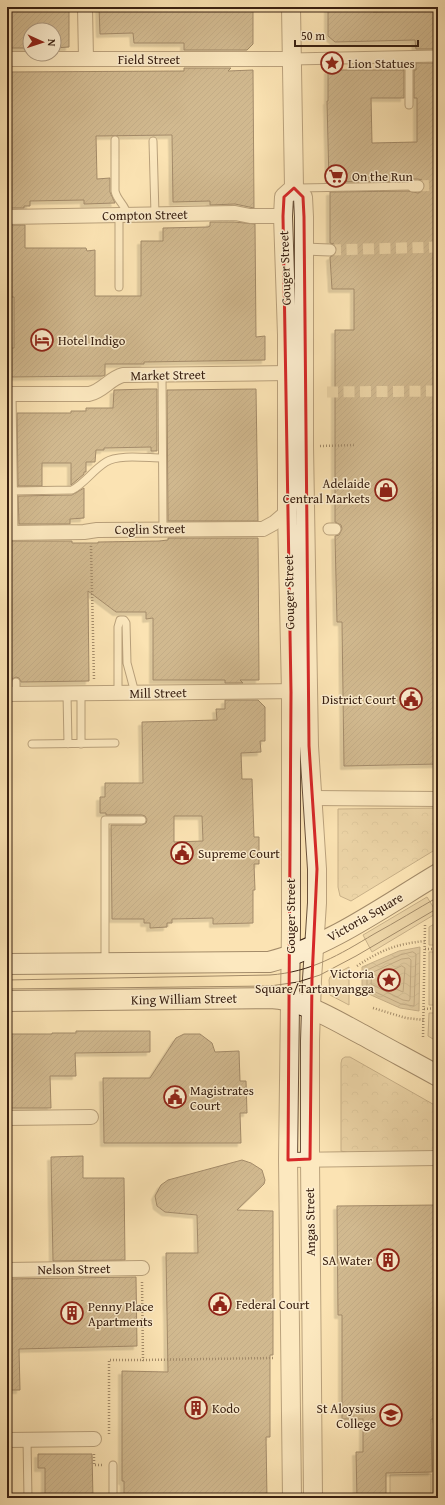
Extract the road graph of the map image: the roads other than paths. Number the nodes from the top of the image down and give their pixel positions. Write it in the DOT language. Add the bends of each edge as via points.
graph roads {
  1 [pos="85,7"];
  2 [pos="291,7"];
  3 [pos="409,56"];
  4 [pos="438,56"];
  5 [pos="7,59"];
  6 [pos="86,59"];
  7 [pos="292,59"];
  8 [pos="409,104"];
  9 [pos="115,140"];
  10 [pos="154,141"];
  11 [pos="416,186"];
  12 [pos="294,188"];
  13 [pos="123,215"];
  14 [pos="154,215"];
  15 [pos="284,216"];
  16 [pos="7,217"];
  17 [pos="304,249"];
  18 [pos="330,250"];
  19 [pos="119,287"];
  20 [pos="287,373"];
  21 [pos="162,375"];
  22 [pos="10,394"];
  23 [pos="162,458"];
  24 [pos="13,491"];
  25 [pos="287,512"];
  26 [pos="163,529"];
  27 [pos="10,533"];
  28 [pos="13,690"];
  29 [pos="300,691"];
  30 [pos="135,693"];
  31 [pos="74,694"];
  32 [pos="118,694"];
  33 [pos="115,743"];
  34 [pos="32,744"];
  35 [pos="68,744"];
  36 [pos="82,744"];
  37 [pos="313,798"];
  38 [pos="438,799"];
  39 [pos="142,820"];
  40 [pos="290,844"];
  41 [pos="438,874"];
  42 [pos="314,946"];
  43 [pos="290,956"];
  44 [pos="7,964"];
  45 [pos="106,964"];
  46 [pos="290,1000"];
  47 [pos="7,1001"];
  48 [pos="311,1009"];
  49 [pos="438,1076"];
  50 [pos="91,1117"];
  51 [pos="7,1118"];
  52 [pos="438,1158"];
  53 [pos="310,1159"];
  54 [pos="288,1160"];
  55 [pos="142,1268"];
  56 [pos="7,1270"];
  57 [pos="94,1439"];
  58 [pos="7,1440"];
  59 [pos="27,1440"];
  60 [pos="113,1464"];
  61 [pos="28,1498"];
  62 [pos="113,1498"];
  63 [pos="292,1498"];
  64 [pos="313,1498"];
  1 -- 6 [label="street"];
  2 -- 7 [label="street, Gouger Street"];
  3 -- 4 [label="street"];
  3 -- 7 [label="street"];
  3 -- 8 [label="lane"];
  5 -- 6 [label="street, Field Street"];
  6 -- 7 [label="street, Field Street"];
  7 -- 12 [label="street, Gouger Street"];
  9 -- 13 [label="lane" via="115,191 124,206"];
  10 -- 14 [label="lane"];
  11 -- 12 [label="lane"];
  12 -- 15 [label="street, Gouger Street" via="284,197"];
  12 -- 17 [label="street, Gouger Street" via="303,197"];
  13 -- 14 [label="street, Compton Street"];
  13 -- 16 [label="street, Compton Street"];
  13 -- 19 [label="lane"];
  14 -- 15 [label="street, Compton Street" via="235,213 250,216"];
  15 -- 20 [label="street, Gouger Street"];
  17 -- 18 [label="street"];
  17 -- 29 [label="street, Gouger Street"];
  20 -- 21 [label="street, Market Street"];
  20 -- 25 [label="street, Gouger Street"];
  21 -- 22 [label="street, Market Street" via="116,376 97,392 90,394"];
  21 -- 23 [label="lane"];
  22 -- 24 [label="lane"];
  23 -- 24 [label="lane" via="115,458 106,462 72,490"];
  23 -- 26 [label="lane"];
  24 -- 27 [label="lane"];
  25 -- 26 [label="street, Coglin Street" via="263,529"];
  25 -- 29 [label="street, Gouger Street"];
  26 -- 27 [label="street, Coglin Street"];
  28 -- 31 [label="street, Mill Street"];
  29 -- 30 [label="street, Mill Street"];
  29 -- 37 [label="street, Gouger Street" via="309,746"];
  29 -- 40 [label="street, Gouger Street"];
  30 -- 32 [label="street, Mill Street"];
  30 -- 32 [label="lane" via="128,663 126,623 120,620"];
  31 -- 32 [label="street, Mill Street"];
  31 -- 35 [label="lane"];
  31 -- 36 [label="lane"];
  33 -- 36 [label="lane"];
  34 -- 35 [label="lane"];
  35 -- 36 [label="lane"];
  37 -- 38 [label="street"];
  37 -- 40 [label="street" via="295,824"];
  37 -- 42 [label="street, Gouger Street" via="317,869"];
  39 -- 45 [label="lane" via="105,820"];
  40 -- 43 [label="street, Gouger Street"];
  41 -- 42 [label="main road, Victoria Square"];
  42 -- 43 [label="main road, Victoria Square"];
  42 -- 48 [label="street, Angas Street"];
  43 -- 45 [label="main road" via="269,962"];
  43 -- 46 [label="street, Gouger Street"];
  44 -- 45 [label="main road"];
  46 -- 47 [label="main road, King William Street" via="270,998"];
  46 -- 48 [label="main road, King William Street"];
  46 -- 54 [label="street, Angas Street"];
  48 -- 49 [label="main road, King William Street"];
  48 -- 53 [label="street, Angas Street"];
  50 -- 51 [label="street"];
  52 -- 53 [label="street"];
  53 -- 54 [label="street"];
  53 -- 64 [label="street, Angas Street"];
  54 -- 63 [label="street, Angas Street"];
  55 -- 56 [label="street, Nelson Street"];
  57 -- 59 [label="street"];
  58 -- 59 [label="street"];
  59 -- 61 [label="lane"];
  60 -- 62 [label="lane"];
}
